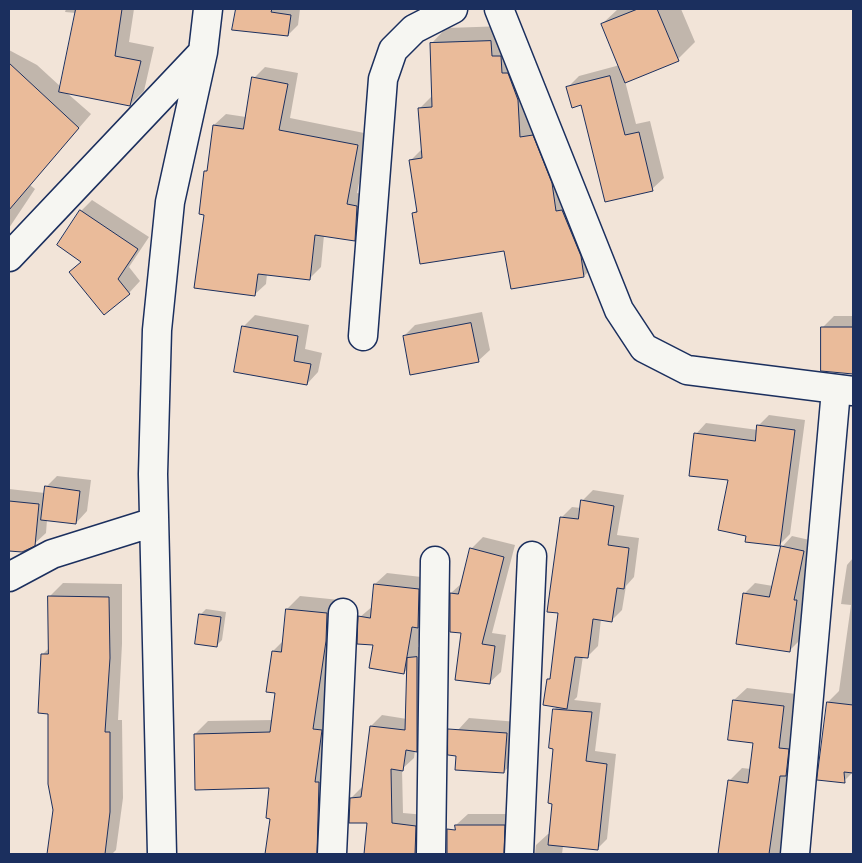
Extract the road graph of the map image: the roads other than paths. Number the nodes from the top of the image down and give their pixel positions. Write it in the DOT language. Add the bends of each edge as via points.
graph roads {
  1 [pos="208,9"];
  2 [pos="453,9"];
  3 [pos="499,9"];
  4 [pos="203,52"];
  5 [pos="9,257"];
  6 [pos="363,336"];
  7 [pos="845,390"];
  8 [pos="154,522"];
  9 [pos="532,556"];
  10 [pos="435,561"];
  11 [pos="9,578"];
  12 [pos="342,613"];
  13 [pos="162,854"];
  14 [pos="332,854"];
  15 [pos="431,854"];
  16 [pos="519,854"];
  17 [pos="795,854"];
  1 -- 4 [label="street"];
  2 -- 6 [label="street" via="414,29 393,50 383,79"];
  3 -- 7 [label="street" via="619,310 644,348 687,370"];
  4 -- 5 [label="street"];
  4 -- 8 [label="street" via="170,202 157,330"];
  7 -- 17 [label="street"];
  8 -- 11 [label="street" via="52,554"];
  8 -- 13 [label="street"];
  9 -- 16 [label="street"];
  10 -- 15 [label="street"];
  12 -- 14 [label="street"];
}
